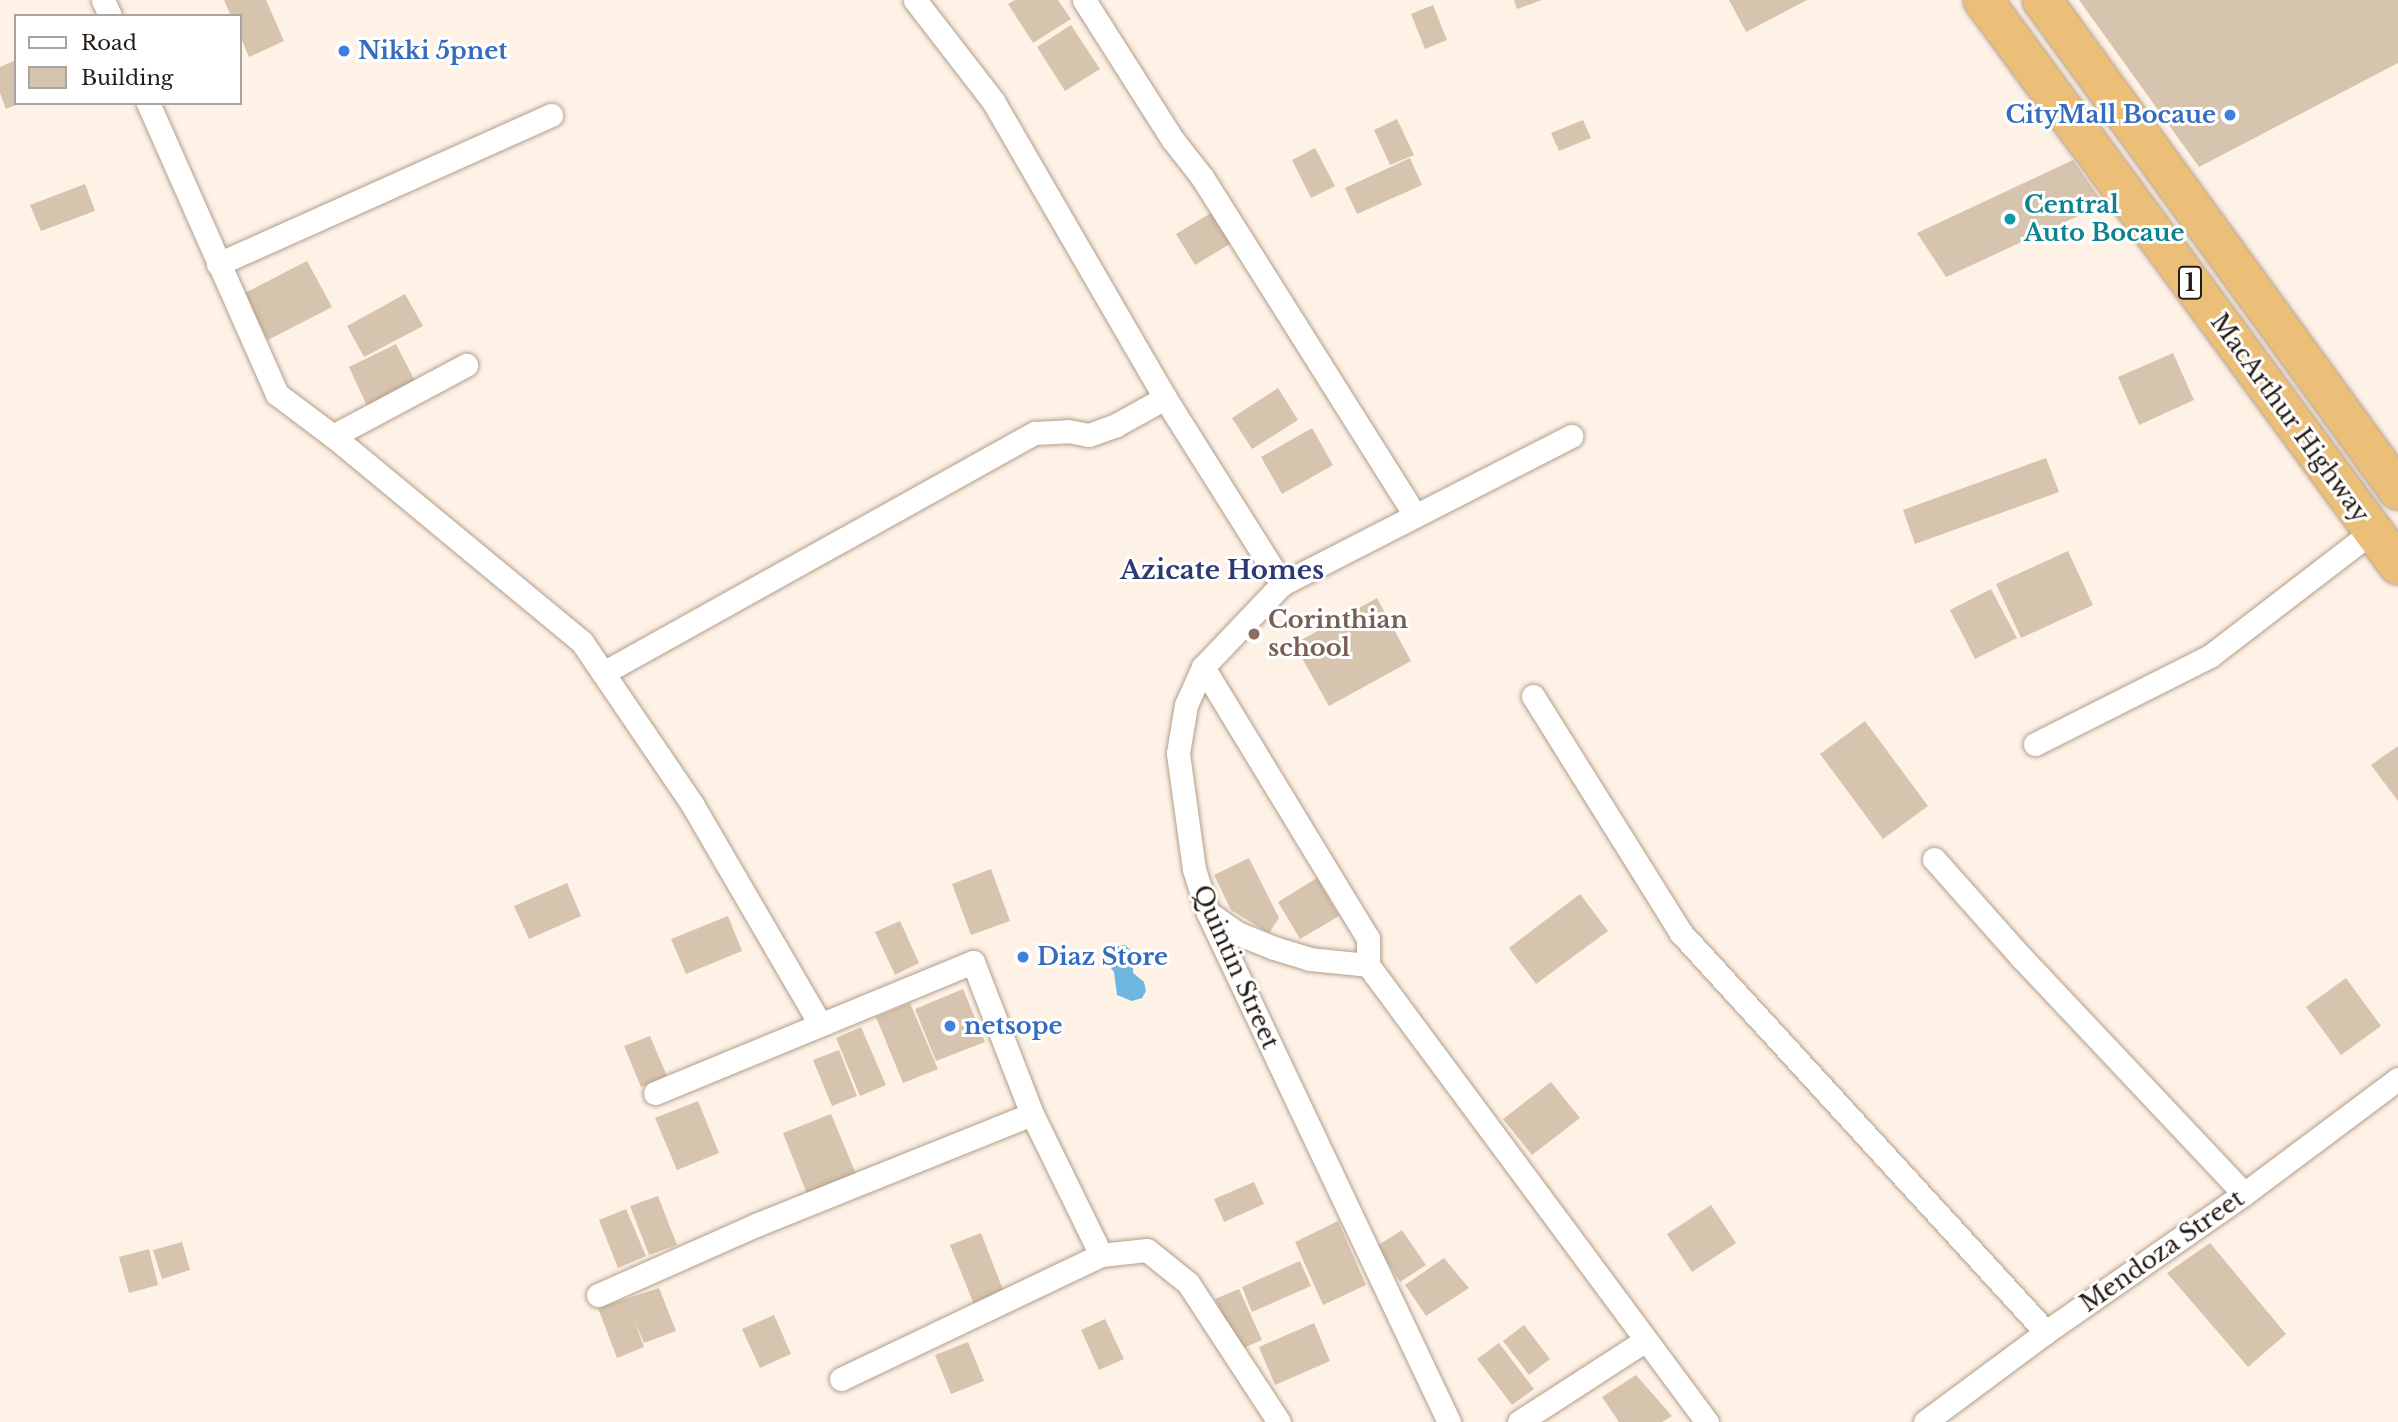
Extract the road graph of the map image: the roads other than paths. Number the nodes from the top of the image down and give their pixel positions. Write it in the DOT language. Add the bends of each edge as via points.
graph roads {
  1 [pos="915,0"];
  2 [pos="1084,0"];
  3 [pos="1983,0"];
  4 [pos="2042,0"];
  5 [pos="149,105"];
  6 [pos="551,115"];
  7 [pos="218,264"];
  8 [pos="466,365"];
  9 [pos="1165,398"];
  10 [pos="333,436"];
  11 [pos="1572,436"];
  12 [pos="2398,489"];
  13 [pos="1415,515"];
  14 [pos="2373,531"];
  15 [pos="2398,565"];
  16 [pos="1282,584"];
  17 [pos="1203,667"];
  18 [pos="603,673"];
  19 [pos="1534,696"];
  20 [pos="2035,744"];
  21 [pos="1934,859"];
  22 [pos="1208,913"];
  23 [pos="1368,965"];
  24 [pos="820,1024"];
  25 [pos="2398,1079"];
  26 [pos="655,1093"];
  27 [pos="1032,1114"];
  28 [pos="2244,1194"];
  29 [pos="1101,1255"];
  30 [pos="598,1295"];
  31 [pos="2046,1332"];
  32 [pos="1644,1341"];
  33 [pos="841,1379"];
  34 [pos="1279,1422"];
  35 [pos="1449,1422"];
  36 [pos="1519,1422"];
  37 [pos="1707,1422"];
  38 [pos="1925,1422"];
  1 -- 9 [label="street" via="993,101"];
  2 -- 13 [label="street" via="1173,140 1202,177"];
  3 -- 14 [label="highway, MacArthur Highway / 1"];
  4 -- 12 [label="highway, MacArthur Highway / 1"];
  5 -- 7 [label="street"];
  6 -- 7 [label="street"];
  7 -- 10 [label="street" via="278,394"];
  8 -- 10 [label="street"];
  9 -- 16 [label="street"];
  9 -- 18 [label="street" via="1089,435 1035,433"];
  10 -- 18 [label="street" via="582,642"];
  11 -- 13 [label="street, Quintin Street"];
  13 -- 16 [label="street, Quintin Street"];
  14 -- 15 [label="highway, MacArthur Highway / 1"];
  14 -- 20 [label="street" via="2210,656"];
  16 -- 17 [label="street, Quintin Street"];
  17 -- 22 [label="street, Quintin Street" via="1186,705 1178,753 1194,870"];
  17 -- 23 [label="street" via="1368,938"];
  18 -- 24 [label="street" via="692,804"];
  19 -- 31 [label="street" via="1681,933"];
  21 -- 28 [label="street"];
  22 -- 23 [label="street" via="1237,933 1274,947 1310,958"];
  22 -- 35 [label="street, Quintin Street"];
  23 -- 32 [label="street"];
  24 -- 26 [label="street"];
  24 -- 27 [label="street" via="973,961"];
  25 -- 28 [label="street, Mendoza Street"];
  27 -- 29 [label="street"];
  27 -- 30 [label="street" via="756,1225"];
  28 -- 31 [label="street, Mendoza Street"];
  29 -- 33 [label="street"];
  29 -- 34 [label="street" via="1147,1250 1188,1283"];
  31 -- 38 [label="street, Mendoza Street"];
  32 -- 36 [label="street"];
  32 -- 37 [label="street"];
}
